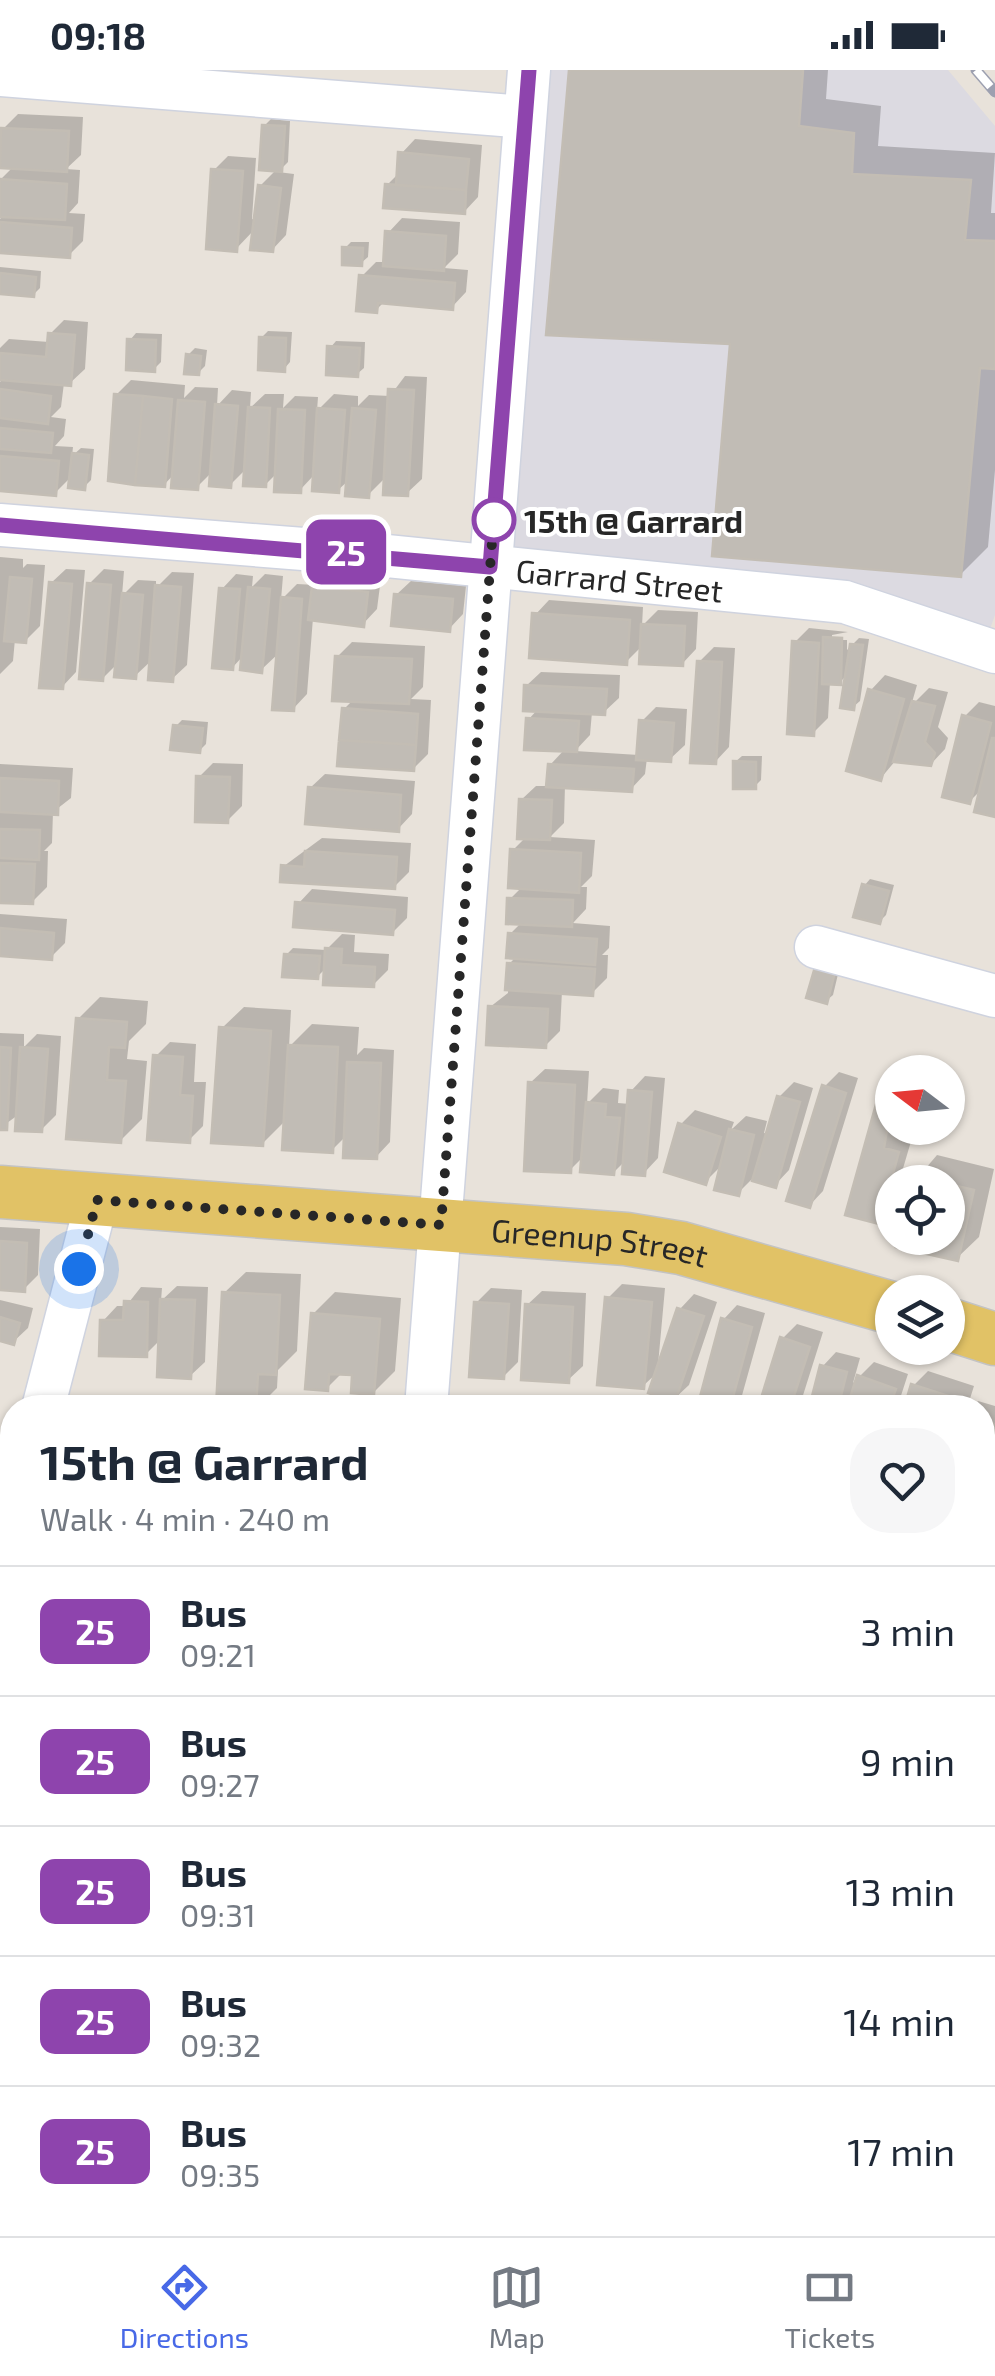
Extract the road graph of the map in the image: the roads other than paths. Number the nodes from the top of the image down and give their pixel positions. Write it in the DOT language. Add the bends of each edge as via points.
graph roads {
  1 [pos="529,70"];
  2 [pos="0,76"];
  3 [pos="526,116"];
  4 [pos="0,525"];
  5 [pos="490,567"];
  6 [pos="995,652"];
  7 [pos="816,947"];
  8 [pos="995,996"];
  9 [pos="0,1192"];
  10 [pos="97,1200"];
  11 [pos="441,1225"];
  12 [pos="875,1303"];
  13 [pos="965,1329"];
  14 [pos="995,1338"];
  15 [pos="46,1395"];
  16 [pos="427,1395"];
  1 -- 3 [label="street"];
  2 -- 3 [label="street"];
  3 -- 5 [label="street"];
  4 -- 5 [label="street, Garrard Street"];
  5 -- 6 [label="street, Garrard Street" via="845,602"];
  5 -- 11 [label="street"];
  7 -- 8 [label="street"];
  9 -- 10 [label="main road, Greenup Street"];
  10 -- 11 [label="main road, Greenup Street"];
  10 -- 15 [label="street"];
  11 -- 12 [label="main road, Greenup Street" via="681,1248"];
  11 -- 16 [label="street"];
  13 -- 14 [label="main road"];
}
